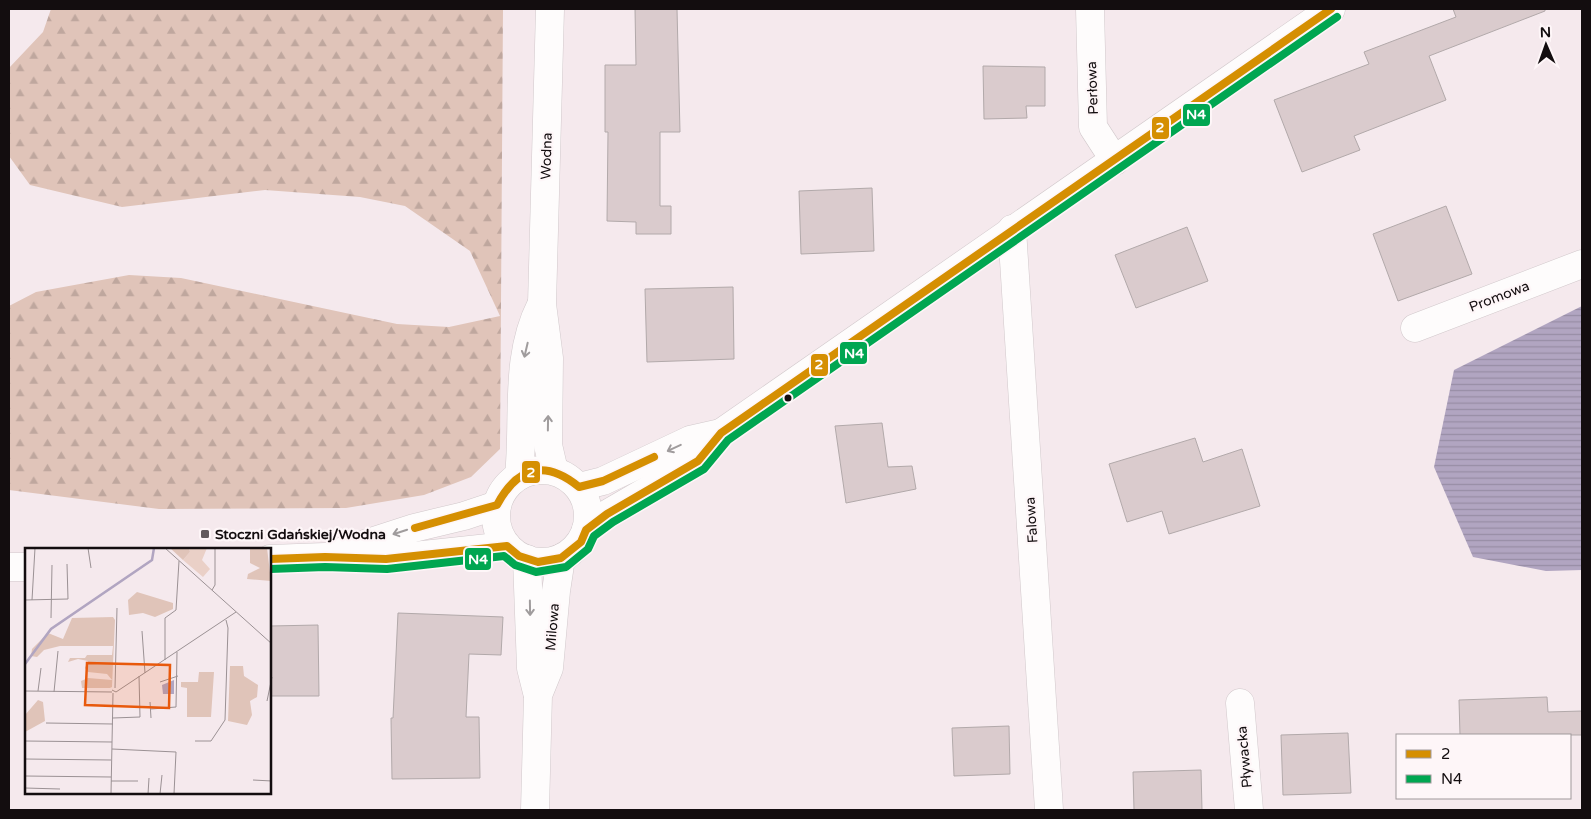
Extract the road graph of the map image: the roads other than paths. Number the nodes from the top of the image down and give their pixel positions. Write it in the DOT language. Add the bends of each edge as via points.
graph roads {
  1 [pos="550,9"];
  2 [pos="1090,9"];
  3 [pos="1331,9"];
  4 [pos="1115,161"];
  5 [pos="1012,229"];
  6 [pos="1582,264"];
  7 [pos="542,304"];
  8 [pos="1415,328"];
  9 [pos="720,433"];
  10 [pos="554,471"];
  11 [pos="519,476"];
  12 [pos="579,487"];
  13 [pos="497,505"];
  14 [pos="586,530"];
  15 [pos="517,552"];
  16 [pos="325,557"];
  17 [pos="562,558"];
  18 [pos="271,559"];
  19 [pos="9,567"];
  20 [pos="25,567"];
  21 [pos="538,695"];
  22 [pos="1240,703"];
  23 [pos="535,810"];
  24 [pos="1049,810"];
  25 [pos="1248,810"];
  1 -- 7 [label="street, Wodna"];
  2 -- 4 [label="street, Perłowa" via="1093,127"];
  3 -- 4 [label="street"];
  4 -- 5 [label="street"];
  5 -- 9 [label="street"];
  5 -- 24 [label="street, Falowa"];
  6 -- 8 [label="street, Promowa"];
  10 -- 7 [label="street, Wodna, one-way" via="548,445 549,358"];
  7 -- 11 [label="street, Wodna, one-way" via="532,324 523,360"];
  9 -- 12 [label="street, one-way" via="690,440 603,481"];
  9 -- 14 [label="street" via="698,461 607,514"];
  10 -- 11 [label="street" via="530,471"];
  10 -- 12 [label="street"];
  11 -- 13 [label="street" via="509,483"];
  12 -- 14 [label="street" via="589,516"];
  13 -- 15 [label="street" via="500,533"];
  13 -- 16 [label="street, one-way"];
  14 -- 17 [label="street" via="581,542"];
  15 -- 16 [label="street" via="386,559"];
  15 -- 17 [label="street" via="544,562"];
  15 -- 21 [label="street, Milowa, one-way" via="531,668"];
  16 -- 18 [label="street"];
  17 -- 21 [label="street, Milowa" via="549,668"];
  19 -- 20 [label="street"];
  21 -- 23 [label="street, Milowa"];
  22 -- 25 [label="street, Pływacka"];
}
